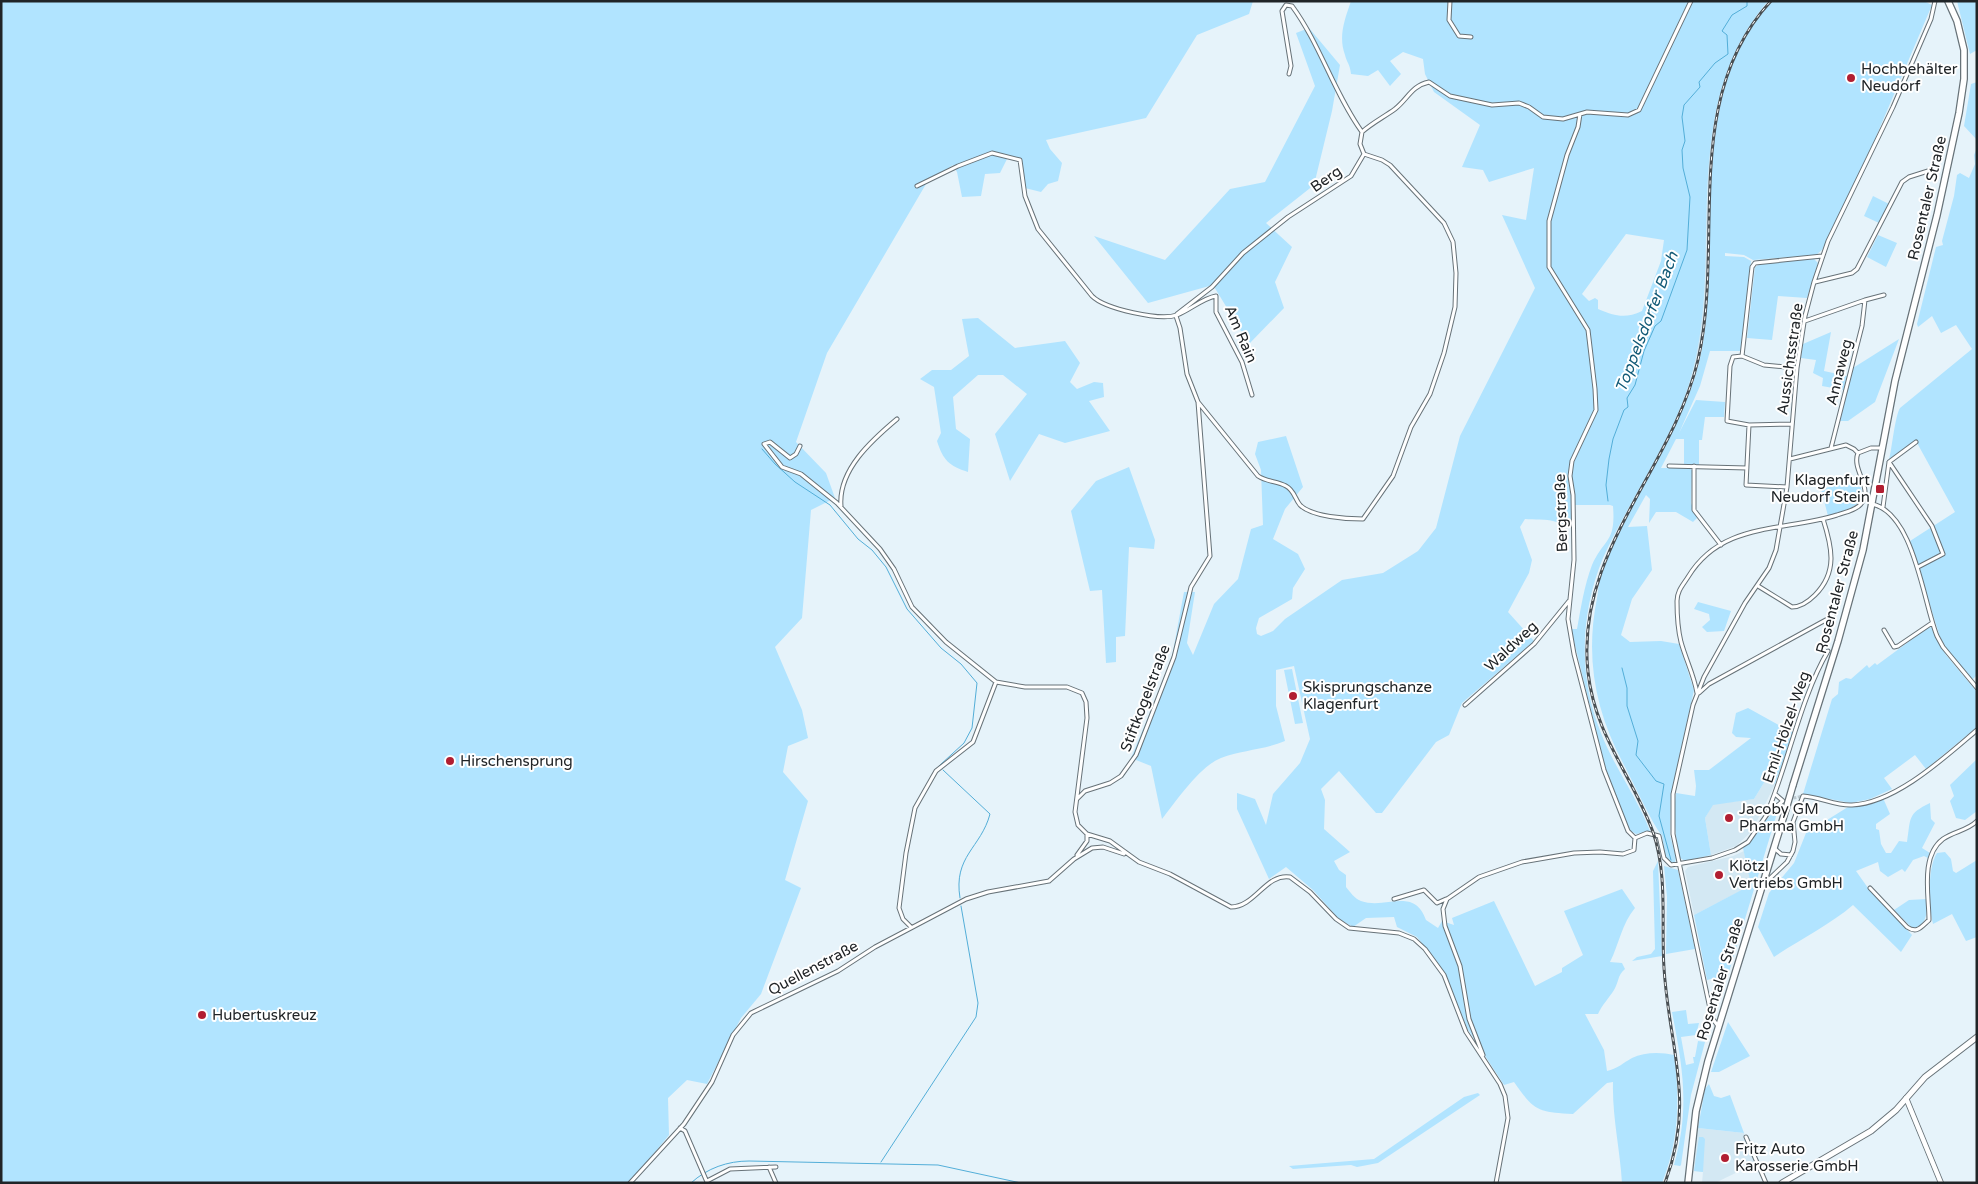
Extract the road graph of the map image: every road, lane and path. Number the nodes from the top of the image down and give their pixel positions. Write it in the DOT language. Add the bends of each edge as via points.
graph roads {
  1 [pos="1450,1"];
  2 [pos="1691,1"];
  3 [pos="1936,1"];
  4 [pos="1948,1"];
  5 [pos="1470,37"];
  6 [pos="1289,74"];
  7 [pos="1580,114"];
  8 [pos="1362,132"];
  9 [pos="1364,154"];
  10 [pos="1928,171"];
  11 [pos="917,186"];
  12 [pos="1822,256"];
  13 [pos="1814,282"];
  14 [pos="1884,295"];
  15 [pos="1866,300"];
  16 [pos="1176,316"];
  17 [pos="1804,321"];
  18 [pos="1742,356"];
  19 [pos="1797,368"];
  20 [pos="1252,394"];
  21 [pos="1198,402"];
  22 [pos="897,419"];
  23 [pos="1792,424"];
  24 [pos="1749,425"];
  25 [pos="1916,442"];
  26 [pos="800,446"];
  27 [pos="1831,448"];
  28 [pos="1882,448"];
  29 [pos="1858,453"];
  30 [pos="1790,459"];
  31 [pos="1889,462"];
  32 [pos="1669,466"];
  33 [pos="1694,466"];
  34 [pos="1746,468"];
  35 [pos="1787,487"];
  36 [pos="1872,504"];
  37 [pos="841,507"];
  38 [pos="1883,508"];
  39 [pos="1823,519"];
  40 [pos="1781,526"];
  41 [pos="1722,545"];
  42 [pos="1918,567"];
  43 [pos="1758,586"];
  44 [pos="1569,601"];
  45 [pos="1833,616"];
  46 [pos="1932,623"];
  47 [pos="1884,630"];
  48 [pos="1828,650"];
  49 [pos="996,682"];
  50 [pos="1006,684"];
  51 [pos="1977,688"];
  52 [pos="994,690"];
  53 [pos="1697,695"];
  54 [pos="1465,705"];
  55 [pos="1977,730"];
  56 [pos="1776,794"];
  57 [pos="1076,802"];
  58 [pos="1768,813"];
  59 [pos="1977,820"];
  60 [pos="1087,834"];
  61 [pos="1634,838"];
  62 [pos="1774,848"];
  63 [pos="1126,854"];
  64 [pos="1792,855"];
  65 [pos="1074,860"];
  66 [pos="1680,865"];
  67 [pos="1762,886"];
  68 [pos="1870,888"];
  69 [pos="1394,899"];
  70 [pos="1447,899"];
  71 [pos="1437,903"];
  72 [pos="1443,909"];
  73 [pos="911,927"];
  74 [pos="1718,1026"];
  75 [pos="1977,1038"];
  76 [pos="1485,1060"];
  77 [pos="1906,1098"];
  78 [pos="680,1128"];
  79 [pos="1746,1137"];
  80 [pos="769,1167"];
  81 [pos="776,1167"];
  82 [pos="1795,1176"];
  83 [pos="707,1181"];
  84 [pos="630,1183"];
  85 [pos="776,1183"];
  86 [pos="1496,1183"];
  87 [pos="1688,1183"];
  88 [pos="1766,1183"];
  89 [pos="1784,1183"];
  90 [pos="1791,1183"];
  91 [pos="1941,1183"];
  1 -- 5 [label="street" via="1449,20 1459,36"];
  2 -- 7 [label="street" via="1639,110 1628,115"];
  3 -- 12 [label="street, Aussichtsstraße" via="1893,107"];
  4 -- 28 [label="main road, Rosentaler Straße" via="1964,50 1962,98"];
  6 -- 8 [label="street" via="1290,59 1282,11 1286,5 1292,6 1302,20 1348,113"];
  7 -- 8 [label="street" via="1563,119 1543,117 1519,103 1492,105 1450,96 1429,82 1410,90 1396,108"];
  7 -- 44 [label="street, Bergstraße" via="1549,222 1548,236 1549,267 1588,330 1595,389 1596,410 1572,462 1570,476 1574,560"];
  8 -- 9 [label="street" via="1360,144"];
  9 -- 16 [label="street, Berg" via="1351,176 1288,217 1243,253 1212,287"];
  9 -- 21 [label="street, Stiftkogelstraße" via="1390,165 1444,223 1453,242 1456,273 1455,307 1444,353 1430,394 1411,427 1393,476 1364,519 1309,510 1300,504 1290,489 1258,476"];
  10 -- 13 [label="street" via="1902,182 1857,269"];
  11 -- 16 [label="street" via="992,153 1020,160 1025,196 1038,228 1092,296 1102,304 1122,310"];
  12 -- 13 [label="street, Aussichtsstraße"];
  12 -- 18 [label="street" via="1755,263"];
  13 -- 17 [label="street, Aussichtsstraße"];
  14 -- 15 [label="street"];
  15 -- 17 [label="street"];
  15 -- 27 [label="street, Annaweg"];
  16 -- 20 [label="street, Am Rain" via="1216,296 1216,312 1242,362"];
  16 -- 21 [label="street, Stiftkogelstraße" via="1187,374"];
  17 -- 19 [label="street, Aussichtsstraße"];
  18 -- 19 [label="street" via="1764,365"];
  18 -- 24 [label="street" via="1731,360 1726,418 1733,423"];
  19 -- 23 [label="street, Aussichtsstraße"];
  21 -- 57 [label="street, Stiftkogelstraße" via="1210,556 1191,587 1174,657 1136,755 1121,776 1085,791"];
  22 -- 37 [label="street" via="859,455 840,496"];
  23 -- 24 [label="street"];
  23 -- 30 [label="street, Aussichtsstraße"];
  24 -- 34 [label="street"];
  25 -- 31 [label="street"];
  26 -- 37 [label="street" via="790,458 770,442 764,444 782,466 801,474"];
  27 -- 29 [label="street" via="1849,446"];
  27 -- 30 [label="street"];
  28 -- 29 [label="street"];
  28 -- 36 [label="main road, Rosentaler Straße"];
  29 -- 39 [label="street" via="1856,463 1864,485 1863,500 1854,509"];
  30 -- 35 [label="street, Aussichtsstraße"];
  31 -- 38 [label="street"];
  31 -- 42 [label="street" via="1932,526 1943,554"];
  32 -- 33 [label="street"];
  33 -- 34 [label="street"];
  33 -- 41 [label="street" via="1694,510"];
  34 -- 35 [label="street" via="1746,486"];
  35 -- 40 [label="street, Aussichtsstraße"];
  36 -- 38 [label="street"];
  36 -- 62 [label="main road, Rosentaler Straße, bridge" via="1850,597"];
  37 -- 49 [label="street" via="887,559 906,600 925,622"];
  38 -- 42 [label="street" via="1902,530"];
  39 -- 40 [label="street"];
  39 -- 43 [label="street" via="1832,557 1830,576 1818,592 1801,606 1792,607"];
  40 -- 41 [label="street" via="1742,533"];
  40 -- 43 [label="street, Aussichtsstraße" via="1774,559"];
  41 -- 53 [label="street" via="1693,569 1677,599 1681,642"];
  42 -- 46 [label="street"];
  43 -- 53 [label="street, Aussichtsstraße" via="1726,636"];
  44 -- 54 [label="street, Waldweg" via="1534,644"];
  44 -- 61 [label="street, Bergstraße" via="1568,619 1574,654 1602,761 1615,801"];
  45 -- 53 [label="street" via="1709,684"];
  46 -- 47 [label="street" via="1894,647"];
  46 -- 51 [label="street" via="1943,646"];
  48 -- 56 [label="street, Emil-Hölzel-Weg" via="1817,670"];
  49 -- 50 [label="street"];
  49 -- 52 [label="street"];
  50 -- 52 [label="street"];
  50 -- 57 [label="street" via="1067,687 1083,695 1086,724"];
  52 -- 73 [label="street" via="973,742 936,771 915,808 900,908 903,919"];
  53 -- 66 [label="street, Aussichtsstraße" via="1673,794 1673,834"];
  55 -- 64 [label="street" via="1918,778 1891,793 1855,805 1803,796 1793,822 1795,842"];
  56 -- 58 [label="street, Emil-Hölzel-Weg"];
  56 -- 58 [label="street, Emil-Hölzel-Weg" via="1783,801"];
  57 -- 60 [label="street" via="1076,818"];
  58 -- 66 [label="street, Emil-Hölzel-Weg" via="1755,834 1735,850"];
  59 -- 68 [label="street" via="1968,829 1943,839 1934,852 1928,868 1928,920 1915,931 1907,927"];
  60 -- 63 [label="street" via="1110,841"];
  60 -- 65 [label="street, Quellenstraße" via="1087,841"];
  61 -- 66 [label="street" via="1654,834 1661,840 1666,862"];
  61 -- 70 [label="street" via="1634,850 1628,853 1574,854 1522,862 1479,877"];
  62 -- 64 [label="street" via="1781,854"];
  62 -- 67 [label="main road, Rosentaler Straße"];
  63 -- 65 [label="street, Quellenstraße" via="1099,847"];
  63 -- 76 [label="street" via="1231,908 1247,902 1279,878 1290,877 1349,928 1398,933 1414,939 1444,975 1466,1032"];
  64 -- 67 [label="street"];
  65 -- 73 [label="street, Quellenstraße" via="1049,881 966,899"];
  66 -- 74 [label="street, Aussichtsstraße" via="1712,1018"];
  67 -- 74 [label="main road, Rosentaler Straße"];
  69 -- 71 [label="street" via="1424,890"];
  70 -- 71 [label="street"];
  70 -- 72 [label="street"];
  71 -- 72 [label="street"];
  72 -- 76 [label="street" via="1445,926 1460,966 1465,1004"];
  73 -- 78 [label="street, Quellenstraße" via="838,970 751,1013 739,1026 712,1082"];
  74 -- 87 [label="main road, Rosentaler Straße" via="1696,1111"];
  75 -- 77 [label="main road" via="1925,1077"];
  76 -- 86 [label="street" via="1500,1084 1508,1118"];
  77 -- 82 [label="main road" via="1871,1131"];
  77 -- 91 [label="street"];
  78 -- 83 [label="street" via="685,1131"];
  78 -- 84 [label="street, Quellenstraße"];
  79 -- 88 [label="street"];
  80 -- 81 [label="street"];
  80 -- 83 [label="street" via="730,1169"];
  80 -- 85 [label="street"];
  82 -- 89 [label="main road"];
  82 -- 90 [label="street"];
}
